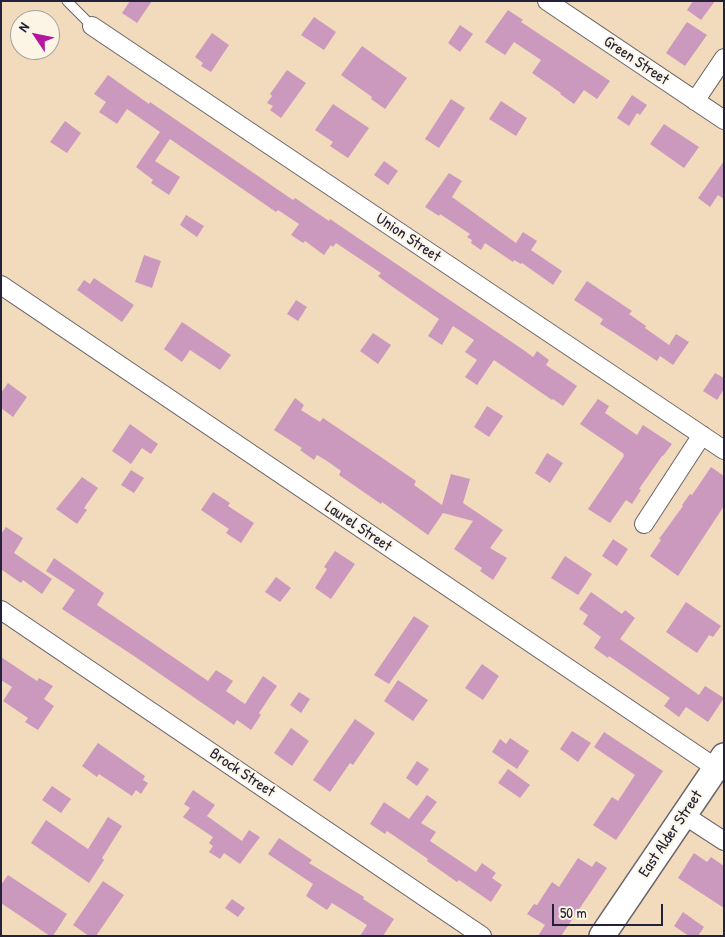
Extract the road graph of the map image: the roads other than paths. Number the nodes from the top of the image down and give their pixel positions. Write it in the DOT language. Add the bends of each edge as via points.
graph roads {
  1 [pos="67,1"];
  2 [pos="547,1"];
  3 [pos="92,26"];
  4 [pos="724,58"];
  5 [pos="695,101"];
  6 [pos="724,120"];
  7 [pos="1,285"];
  8 [pos="702,435"];
  9 [pos="724,450"];
  10 [pos="644,524"];
  11 [pos="1,610"];
  12 [pos="720,762"];
  13 [pos="684,815"];
  14 [pos="724,841"];
  15 [pos="482,936"];
  16 [pos="602,936"];
  1 -- 3 [label="lane"];
  2 -- 5 [label="street, Green Street"];
  3 -- 8 [label="street, Union Street"];
  4 -- 5 [label="street"];
  5 -- 6 [label="street, Green Street"];
  7 -- 12 [label="street, Laurel Street"];
  8 -- 9 [label="street, Union Street"];
  8 -- 10 [label="street"];
  11 -- 15 [label="street, Brock Street"];
  12 -- 13 [label="main road, East Alder Street"];
  13 -- 14 [label="street"];
  13 -- 16 [label="main road, East Alder Street"];
}
